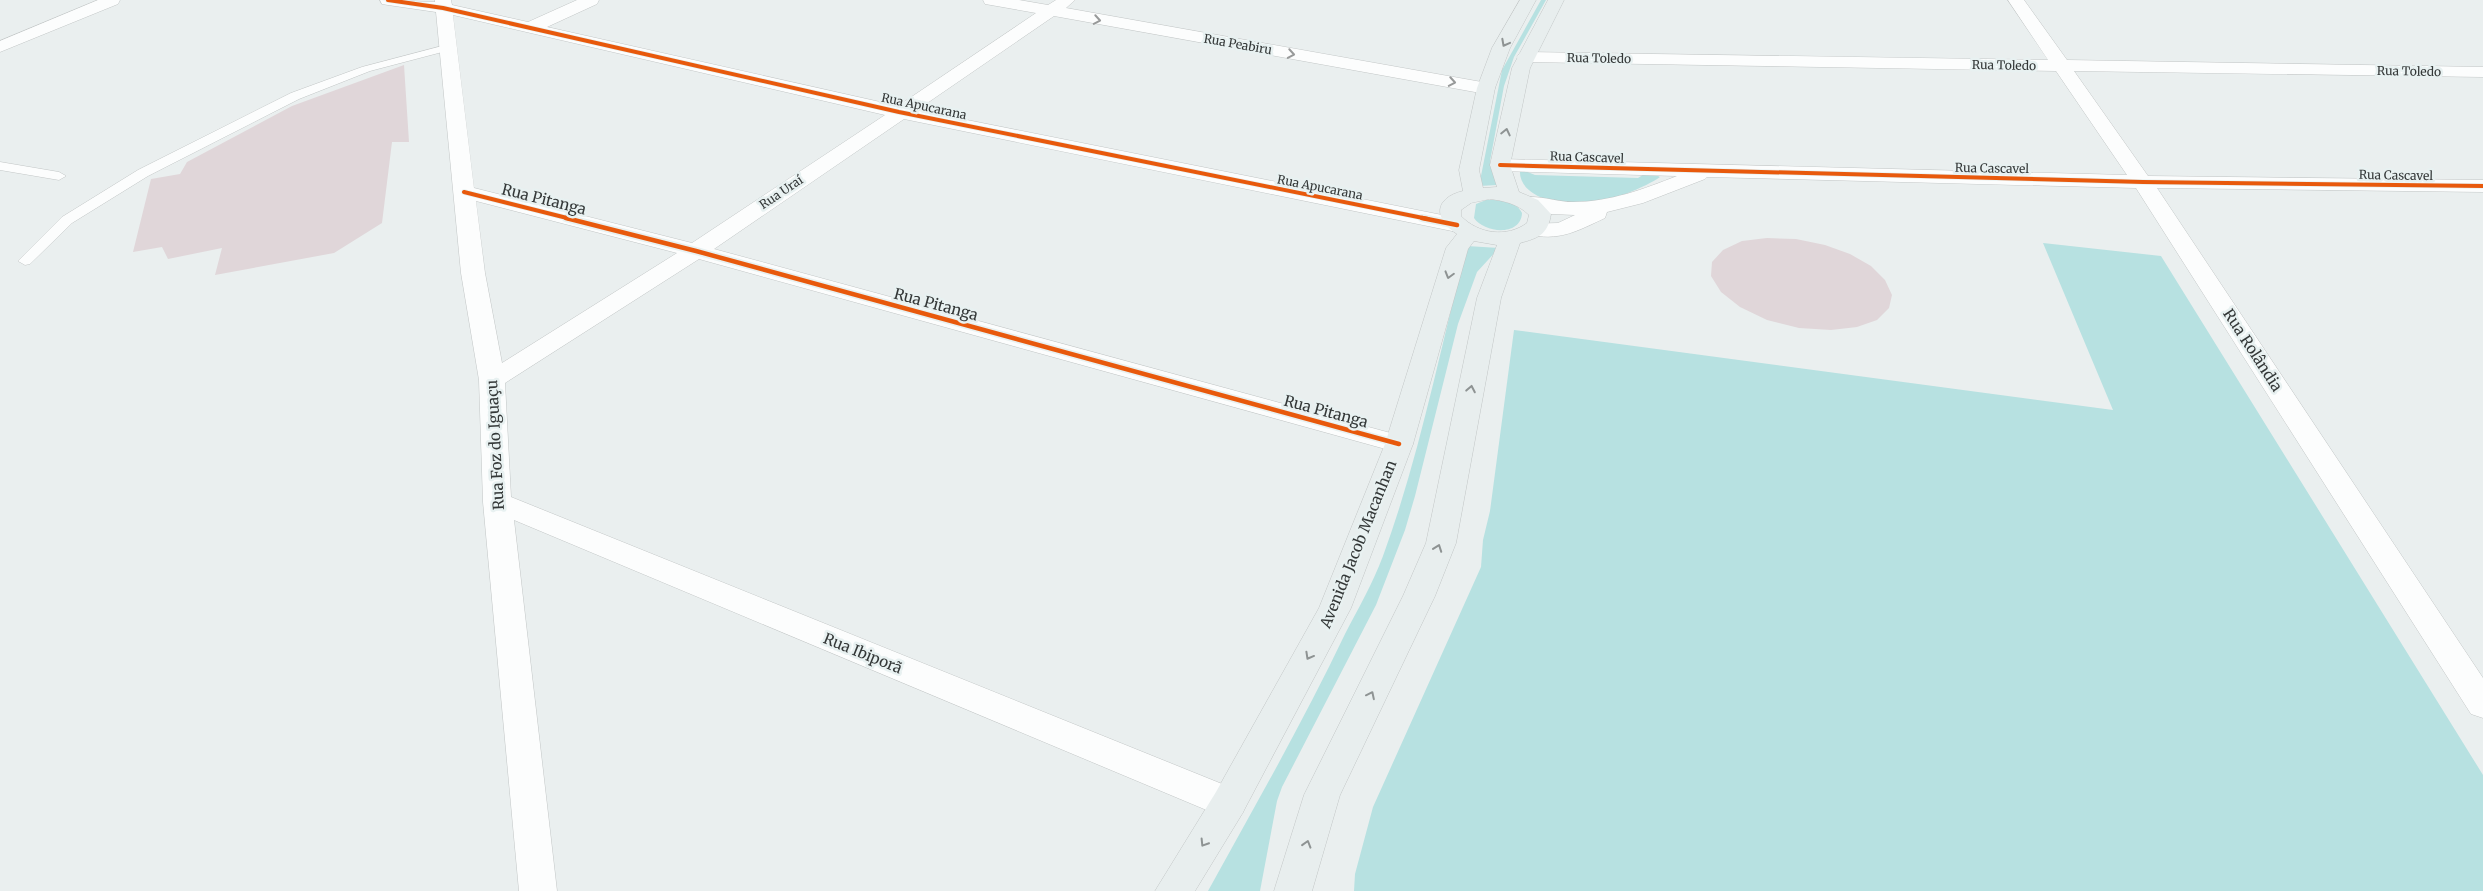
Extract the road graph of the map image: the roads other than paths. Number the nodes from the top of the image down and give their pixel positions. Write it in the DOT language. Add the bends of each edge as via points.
graph roads {
  1 [pos="112,0"];
  2 [pos="388,0"];
  3 [pos="591,0"];
  4 [pos="991,0"];
  5 [pos="1067,0"];
  6 [pos="1528,0"];
  7 [pos="1556,0"];
  8 [pos="2016,0"];
  9 [pos="443,4"];
  10 [pos="1049,12"];
  11 [pos="530,28"];
  12 [pos="0,46"];
  13 [pos="446,48"];
  14 [pos="1526,57"];
  15 [pos="2061,66"];
  16 [pos="2483,72"];
  17 [pos="1486,88"];
  18 [pos="900,112"];
  19 [pos="1500,165"];
  20 [pos="0,166"];
  21 [pos="1708,170"];
  22 [pos="59,176"];
  23 [pos="2143,182"];
  24 [pos="2483,186"];
  25 [pos="464,192"];
  26 [pos="1474,194"];
  27 [pos="1519,199"];
  28 [pos="1607,206"];
  29 [pos="1463,228"];
  30 [pos="1523,233"];
  31 [pos="696,251"];
  32 [pos="25,261"];
  33 [pos="492,380"];
  34 [pos="1399,444"];
  35 [pos="497,502"];
  36 [pos="2483,705"];
  37 [pos="1229,803"];
  38 [pos="538,891"];
  39 [pos="1174,891"];
  40 [pos="1293,891"];
  1 -- 12 [label="street"];
  2 -- 9 [label="street, Rua Apucarana"];
  3 -- 11 [label="street"];
  4 -- 10 [label="street, Rua Peabiru"];
  5 -- 10 [label="street, Rua Uraí"];
  6 -- 17 [label="main road, one-way" via="1502,48"];
  7 -- 14 [label="main road"];
  8 -- 15 [label="street, Rua Rolândia"];
  9 -- 11 [label="street, Rua Apucarana"];
  9 -- 13 [label="street, Rua Foz do Iguaçu"];
  10 -- 17 [label="street, Rua Peabiru, one-way"];
  10 -- 18 [label="street, Rua Uraí"];
  11 -- 18 [label="street, Rua Apucarana"];
  13 -- 25 [label="street, Rua Foz do Iguaçu"];
  13 -- 32 [label="lane" via="366,69 295,96 144,173 67,220"];
  14 -- 15 [label="street, Rua Toledo"];
  19 -- 14 [label="main road, one-way" via="1520,68"];
  15 -- 16 [label="street, Rua Toledo"];
  15 -- 23 [label="street, Rua Rolândia"];
  17 -- 26 [label="main road" via="1469,170"];
  18 -- 29 [label="street, Rua Apucarana"];
  18 -- 31 [label="street, Rua Uraí"];
  19 -- 21 [label="street, Rua Cascavel"];
  19 -- 27 [label="main road"];
  20 -- 22 [label="lane"];
  21 -- 23 [label="street, Rua Cascavel"];
  21 -- 28 [label="street, Rua Cascavel" via="1635,200"];
  23 -- 24 [label="street, Rua Cascavel"];
  23 -- 36 [label="street, Rua Rolândia"];
  25 -- 31 [label="street, Rua Pitanga"];
  25 -- 33 [label="street, Rua Foz do Iguaçu" via="473,273"];
  26 -- 27 [label="main road" via="1490,193"];
  26 -- 29 [label="main road" via="1461,198 1450,208 1450,217"];
  27 -- 28 [label="street, Rua Cascavel" via="1568,210"];
  27 -- 30 [label="main road" via="1540,214 1540,222"];
  28 -- 30 [label="street, Rua Cascavel" via="1590,218 1561,230"];
  29 -- 30 [label="main road" via="1486,237"];
  29 -- 34 [label="main road, Avenida Jacob Macanhan, one-way"];
  40 -- 30 [label="main road, one-way" via="1322,795 1419,596 1441,543 1489,298"];
  31 -- 33 [label="street, Rua Uraí"];
  31 -- 34 [label="street, Rua Pitanga"];
  33 -- 35 [label="street, Rua Foz do Iguaçu"];
  34 -- 37 [label="main road, Avenida Jacob Macanhan, one-way" via="1335,608"];
  35 -- 37 [label="street, Rua Ibiporã"];
  35 -- 38 [label="street, Rua Foz do Iguaçu"];
  37 -- 39 [label="main road, Avenida Jacob Macanhan, one-way"];
}
